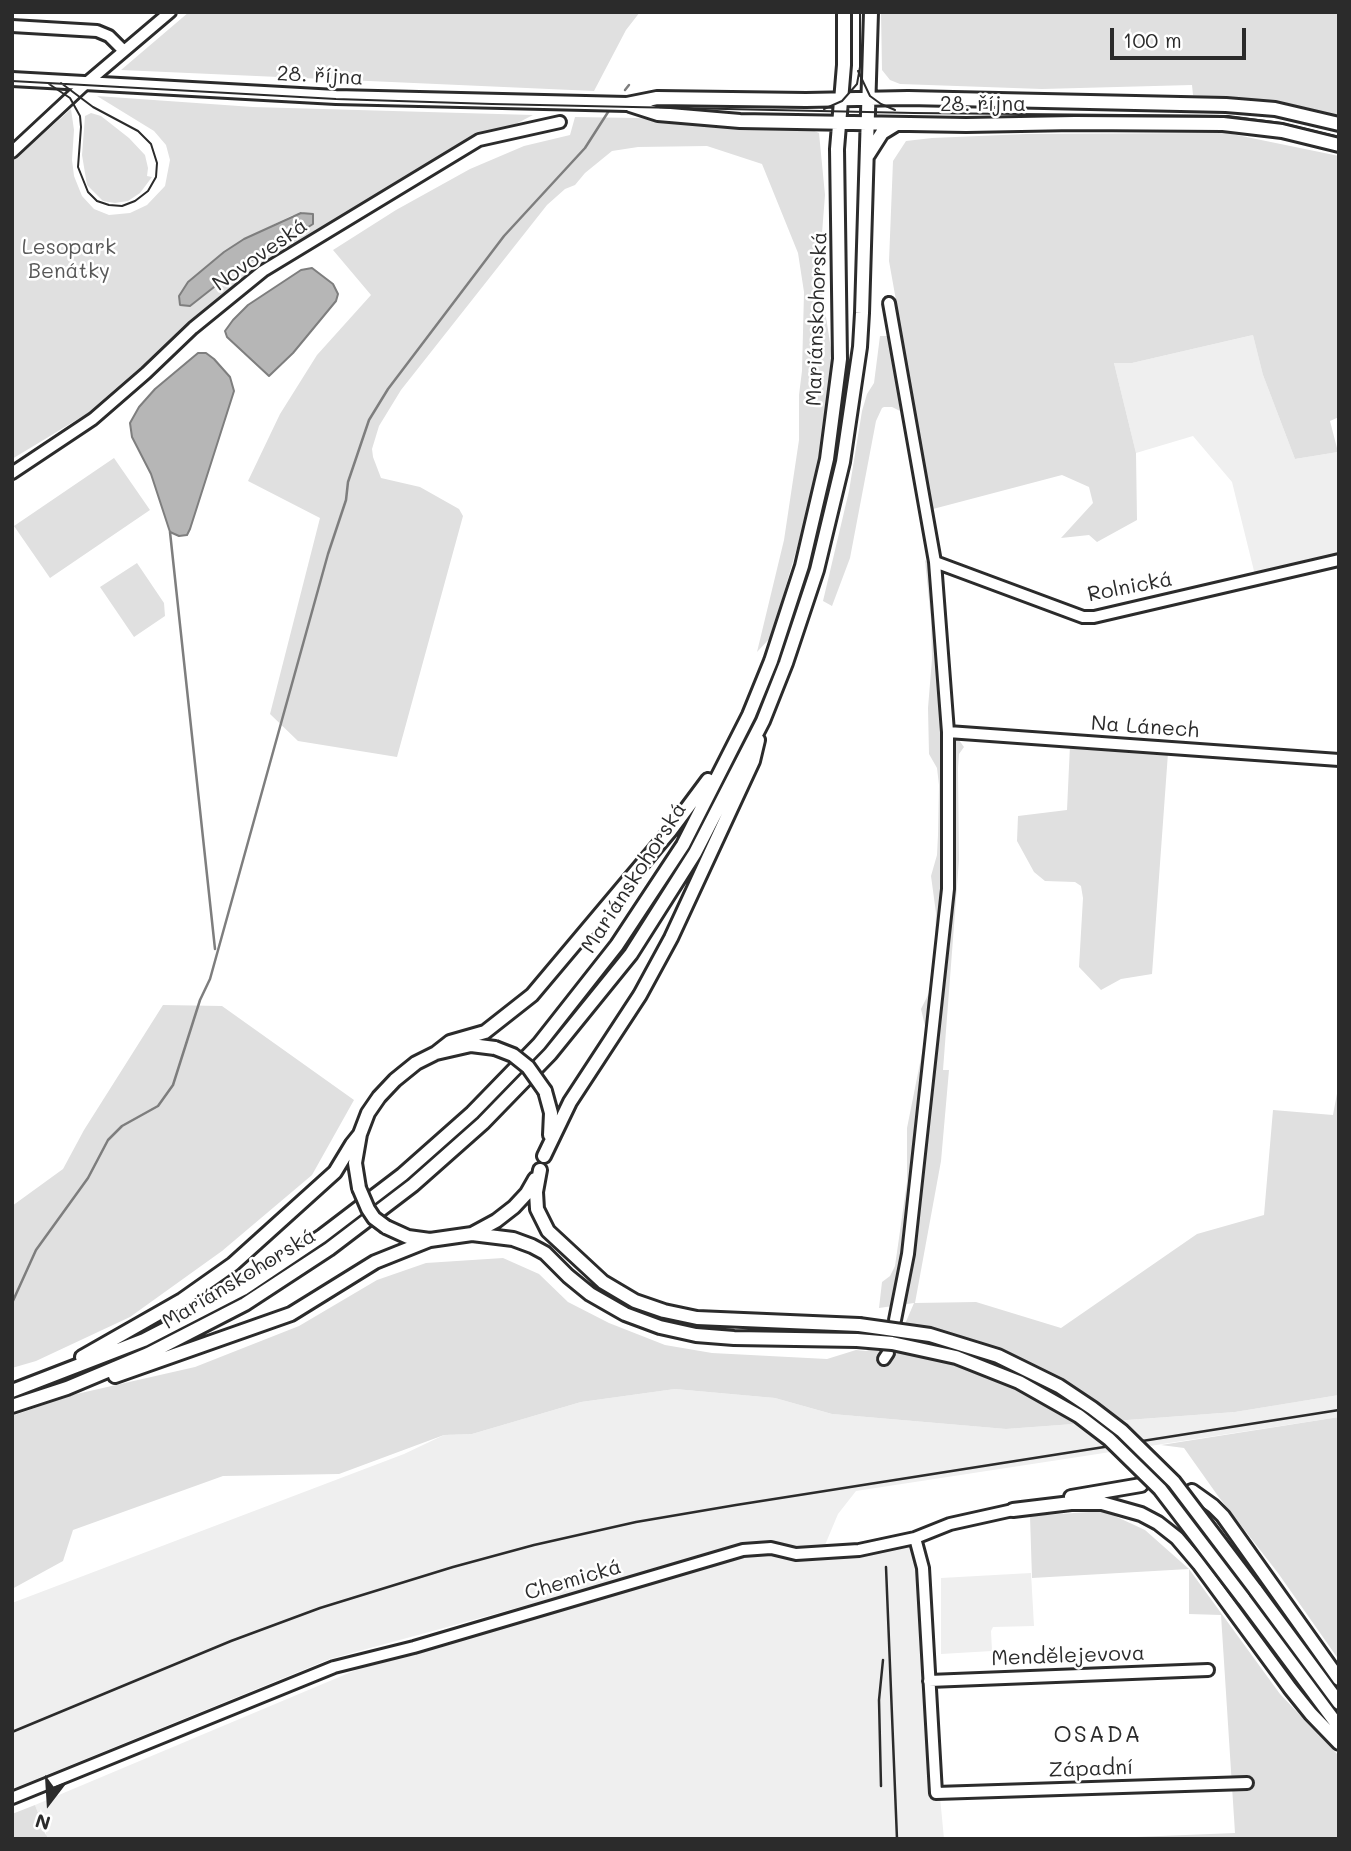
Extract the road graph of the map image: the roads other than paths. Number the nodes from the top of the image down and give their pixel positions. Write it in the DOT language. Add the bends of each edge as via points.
graph roads {
  1 [pos="844,12"];
  2 [pos="871,12"];
  3 [pos="166,13"];
  4 [pos="12,26"];
  5 [pos="124,51"];
  6 [pos="12,79"];
  7 [pos="87,82"];
  8 [pos="841,99"];
  9 [pos="867,99"];
  10 [pos="626,104"];
  11 [pos="560,122"];
  12 [pos="839,123"];
  13 [pos="867,124"];
  14 [pos="1339,124"];
  15 [pos="899,125"];
  16 [pos="1339,145"];
  17 [pos="12,152"];
  18 [pos="866,162"];
  19 [pos="889,303"];
  20 [pos="12,473"];
  21 [pos="1339,560"];
  22 [pos="934,562"];
  23 [pos="749,715"];
  24 [pos="763,721"];
  25 [pos="948,732"];
  26 [pos="1339,760"];
  27 [pos="436,1053"];
  28 [pos="360,1134"];
  29 [pos="544,1156"];
  30 [pos="540,1170"];
  31 [pos="472,1234"];
  32 [pos="430,1240"];
  33 [pos="895,1320"];
  34 [pos="29,1385"];
  35 [pos="67,1388"];
  36 [pos="12,1391"];
  37 [pos="12,1406"];
  38 [pos="1141,1485"];
  39 [pos="1192,1492"];
  40 [pos="1013,1510"];
  41 [pos="915,1538"];
  42 [pos="1208,1670"];
  43 [pos="1339,1678"];
  44 [pos="929,1681"];
  45 [pos="1339,1703"];
  46 [pos="1339,1727"];
  47 [pos="1339,1743"];
  48 [pos="1247,1783"];
  49 [pos="12,1798"];
  1 -- 8 [label="main road, Mariánskohorská"];
  2 -- 9 [label="main road, Mariánskohorská"];
  3 -- 5 [label="street"];
  4 -- 5 [label="street" via="97,31"];
  5 -- 7 [label="street"];
  6 -- 7 [label="main road, 28. října"];
  7 -- 10 [label="main road, 28. října" via="336,97"];
  7 -- 17 [label="street"];
  8 -- 9 [label="main road, 28. října"];
  8 -- 10 [label="main road, 28. října" via="657,98"];
  8 -- 12 [label="main road, Mariánskohorská"];
  9 -- 13 [label="main road, Mariánskohorská"];
  9 -- 14 [label="main road, 28. října" via="1239,105"];
  10 -- 12 [label="main road, 28. října" via="682,117"];
  11 -- 20 [label="street, Novoveská" via="479,140 263,271 193,327 93,419"];
  12 -- 13 [label="main road, 28. října"];
  12 -- 23 [label="main road, Mariánskohorská" via="841,307 834,416 802,566"];
  13 -- 15 [label="main road, 28. října"];
  13 -- 18 [label="main road, Mariánskohorská"];
  15 -- 16 [label="main road, 28. října" via="1223,124 1282,131"];
  15 -- 18 [label="main road" via="882,133"];
  18 -- 24 [label="main road, Mariánskohorská" via="860,348 843,463 807,601"];
  19 -- 22 [label="street"];
  21 -- 22 [label="street, Rolnická" via="1094,617 1083,617"];
  22 -- 25 [label="street"];
  23 -- 27 [label="main road" via="737,726 699,795 532,995 485,1032 450,1042"];
  23 -- 34 [label="main road, Mariánskohorská" via="683,845 618,945 539,1044 472,1113 356,1212 243,1289 144,1340"];
  24 -- 29 [label="main road" via="753,761 671,938 570,1102"];
  24 -- 35 [label="main road, Mariánskohorská" via="695,853 631,954 550,1054 483,1123 363,1224 245,1304 149,1354"];
  25 -- 26 [label="street, Na Lánech"];
  25 -- 33 [label="street" via="948,889 908,1254"];
  27 -- 28 [label="main road" via="416,1063 379,1097"];
  27 -- 29 [label="main road, bridge" via="471,1045 495,1048 528,1067 545,1091 551,1113"];
  28 -- 32 [label="main road, bridge" via="355,1163 359,1188 374,1219 408,1237"];
  28 -- 34 [label="main road" via="335,1172 233,1264 125,1334"];
  29 -- 30 [label="main road"];
  30 -- 31 [label="main road" via="520,1201"];
  30 -- 45 [label="main road, bridge" via="537,1209 548,1231 603,1282 635,1301 697,1318 859,1325 930,1335 998,1356 1092,1408 1174,1482"];
  31 -- 32 [label="main road"];
  31 -- 46 [label="main road, bridge" via="532,1245 590,1294 660,1327 696,1335 857,1340 923,1349 1019,1382 1079,1416 1160,1489"];
  32 -- 35 [label="main road" via="375,1262 291,1314 113,1377"];
  34 -- 36 [label="main road, Mariánskohorská"];
  35 -- 37 [label="main road, Mariánskohorská"];
  38 -- 40 [label="main road"];
  39 -- 43 [label="main road" via="1223,1516"];
  40 -- 41 [label="street, Chemická" via="950,1524"];
  40 -- 47 [label="main road" via="1102,1503 1158,1523 1199,1563 1290,1688"];
  41 -- 44 [label="street" via="923,1568"];
  41 -- 49 [label="street, Chemická" via="859,1550 796,1554 771,1548 743,1550 334,1667"];
  42 -- 44 [label="street, Mendělejevova"];
  44 -- 48 [label="street, Západní" via="936,1793"];
}
